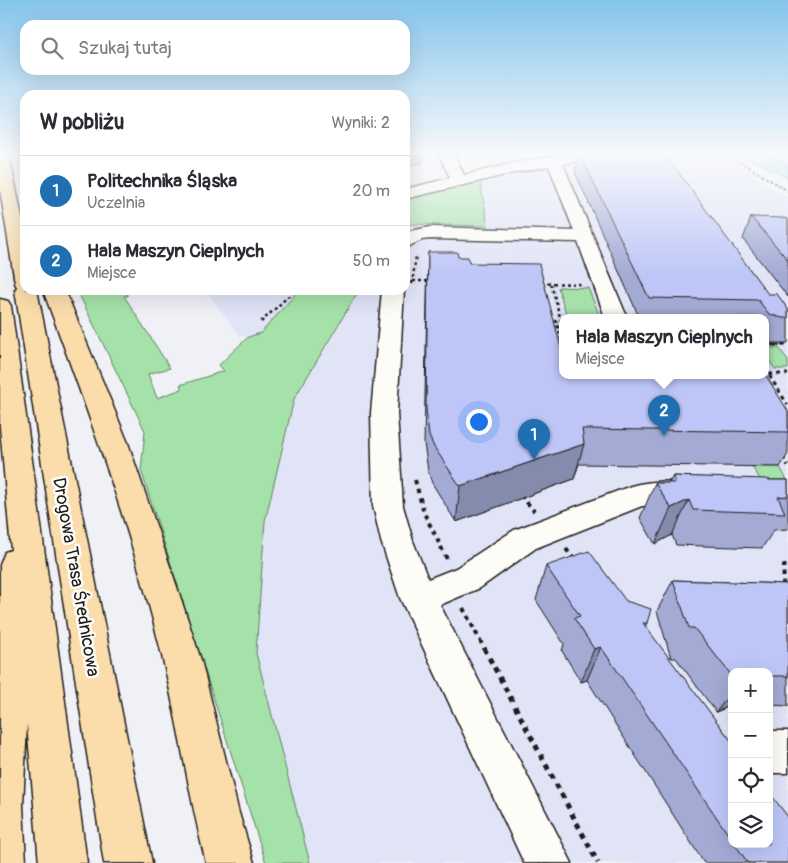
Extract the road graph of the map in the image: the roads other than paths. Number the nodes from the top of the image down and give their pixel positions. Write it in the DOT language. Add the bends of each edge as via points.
graph roads {
  1 [pos="11,194"];
  2 [pos="569,194"];
  3 [pos="20,235"];
  4 [pos="585,237"];
  5 [pos="410,239"];
  6 [pos="27,295"];
  7 [pos="56,295"];
  8 [pos="402,295"];
  9 [pos="0,306"];
  10 [pos="615,314"];
  11 [pos="22,491"];
  12 [pos="718,495"];
  13 [pos="418,598"];
  14 [pos="773,752"];
  15 [pos="788,752"];
  16 [pos="2,863"];
  17 [pos="63,863"];
  18 [pos="128,863"];
  19 [pos="230,863"];
  20 [pos="548,863"];
  1 -- 3 [label="main road"];
  2 -- 4 [label="street"];
  4 -- 5 [label="street" via="430,233"];
  4 -- 10 [label="street"];
  6 -- 18 [label="main road, Drogowa Trasa Średnicowa"];
  7 -- 19 [label="main road" via="114,443 159,584 182,660"];
  8 -- 13 [label="street" via="384,413 388,506"];
  9 -- 11 [label="main road"];
  11 -- 16 [label="main road" via="1,806"];
  11 -- 17 [label="main road"];
  12 -- 13 [label="street" via="644,494 537,535 510,548 468,578"];
  13 -- 20 [label="street"];
  14 -- 15 [label="street"];
}
